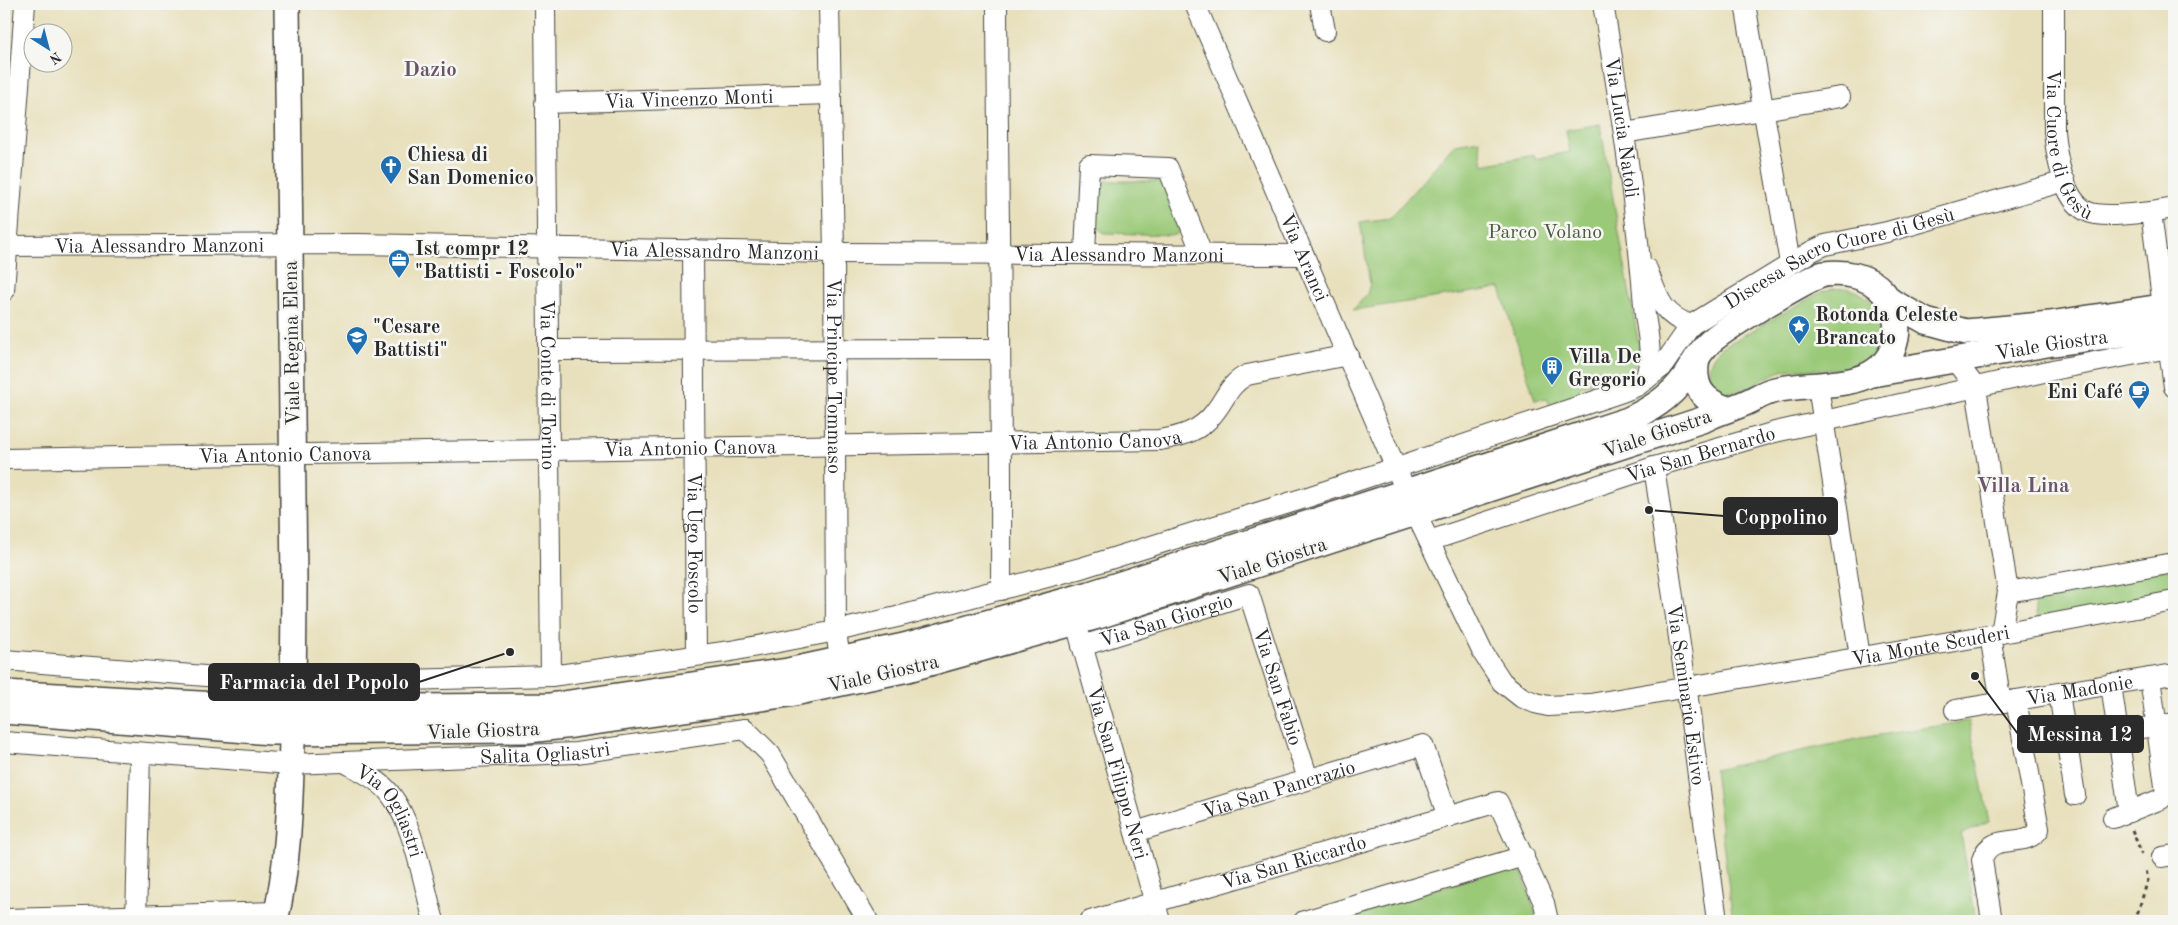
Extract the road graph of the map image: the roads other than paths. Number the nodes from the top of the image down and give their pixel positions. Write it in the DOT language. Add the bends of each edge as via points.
graph roads {
  1 [pos="25,4"];
  2 [pos="287,4"];
  3 [pos="545,4"];
  4 [pos="829,4"];
  5 [pos="997,4"];
  6 [pos="1195,4"];
  7 [pos="1320,4"];
  8 [pos="1603,4"];
  9 [pos="1745,4"];
  10 [pos="2054,4"];
  11 [pos="1326,31"];
  12 [pos="831,94"];
  13 [pos="1840,97"];
  14 [pos="545,103"];
  15 [pos="1764,110"];
  16 [pos="1624,133"];
  17 [pos="2065,181"];
  18 [pos="2174,208"];
  19 [pos="2151,212"];
  20 [pos="289,244"];
  21 [pos="6,246"];
  22 [pos="546,246"];
  23 [pos="693,249"];
  24 [pos="1640,252"];
  25 [pos="834,253"];
  26 [pos="998,253"];
  27 [pos="1085,254"];
  28 [pos="1202,254"];
  29 [pos="1304,255"];
  30 [pos="1785,267"];
  31 [pos="1822,275"];
  32 [pos="1761,284"];
  33 [pos="4,291"];
  34 [pos="1890,301"];
  35 [pos="1755,312"];
  36 [pos="2169,317"];
  37 [pos="1691,325"];
  38 [pos="999,349"];
  39 [pos="548,350"];
  40 [pos="694,350"];
  41 [pos="835,350"];
  42 [pos="1348,355"];
  43 [pos="1697,358"];
  44 [pos="1954,359"];
  45 [pos="1872,374"];
  46 [pos="1645,380"];
  47 [pos="1818,386"];
  48 [pos="2174,387"];
  49 [pos="1976,388"];
  50 [pos="1727,409"];
  51 [pos="1823,420"];
  52 [pos="1002,443"];
  53 [pos="835,446"];
  54 [pos="694,448"];
  55 [pos="549,450"];
  56 [pos="293,454"];
  57 [pos="4,459"];
  58 [pos="1654,467"];
  59 [pos="1397,468"];
  60 [pos="1411,502"];
  61 [pos="1429,541"];
  62 [pos="2174,563"];
  63 [pos="1001,590"];
  64 [pos="2008,592"];
  65 [pos="1249,594"];
  66 [pos="2174,601"];
  67 [pos="1076,622"];
  68 [pos="836,631"];
  69 [pos="1996,634"];
  70 [pos="1082,646"];
  71 [pos="696,655"];
  72 [pos="1860,657"];
  73 [pos="4,660"];
  74 [pos="840,660"];
  75 [pos="2174,674"];
  76 [pos="551,676"];
  77 [pos="2150,678"];
  78 [pos="293,683"];
  79 [pos="2111,684"];
  80 [pos="1686,686"];
  81 [pos="4,693"];
  82 [pos="2060,693"];
  83 [pos="740,701"];
  84 [pos="2008,701"];
  85 [pos="292,708"];
  86 [pos="1955,710"];
  87 [pos="4,711"];
  88 [pos="2166,725"];
  89 [pos="745,729"];
  90 [pos="292,732"];
  91 [pos="2118,732"];
  92 [pos="4,742"];
  93 [pos="140,753"];
  94 [pos="346,763"];
  95 [pos="291,764"];
  96 [pos="1308,780"];
  97 [pos="2075,795"];
  98 [pos="1448,817"];
  99 [pos="1135,832"];
  100 [pos="1524,856"];
  101 [pos="1158,912"];
  102 [pos="276,917"];
  103 [pos="136,918"];
  104 [pos="4,919"];
  105 [pos="434,921"];
  106 [pos="868,921"];
  107 [pos="1090,921"];
  108 [pos="1304,921"];
  109 [pos="1548,921"];
  110 [pos="1717,921"];
  111 [pos="1992,921"];
  1 -- 21 [label="street"];
  2 -- 20 [label="main road, Viale Regina Elena"];
  3 -- 14 [label="street, Via Conte di Torino"];
  4 -- 12 [label="street, Via Principe Tommaso"];
  5 -- 26 [label="street"];
  6 -- 29 [label="street, Via Aranci"];
  7 -- 11 [label="street"];
  8 -- 16 [label="street, Via Lucia Natoli"];
  9 -- 15 [label="street"];
  10 -- 17 [label="street, Via Cuore di Gesù" via="2054,131"];
  12 -- 14 [label="street, Via Vincenzo Monti"];
  12 -- 25 [label="street, Via Principe Tommaso"];
  13 -- 15 [label="street"];
  14 -- 22 [label="street, Via Conte di Torino"];
  15 -- 16 [label="street"];
  15 -- 30 [label="street"];
  16 -- 24 [label="street, Via Lucia Natoli"];
  17 -- 19 [label="street, Via Cuore di Gesù" via="2086,211 2107,214"];
  17 -- 30 [label="street, Discesa Sacro Cuore di Gesù" via="1887,232 1824,246"];
  18 -- 19 [label="street"];
  19 -- 36 [label="street"];
  20 -- 21 [label="street, Via Alessandro Manzoni"];
  20 -- 22 [label="street, Via Alessandro Manzoni"];
  20 -- 56 [label="main road, Viale Regina Elena"];
  21 -- 33 [label="street"];
  22 -- 23 [label="street, Via Alessandro Manzoni"];
  22 -- 39 [label="street, Via Conte di Torino"];
  23 -- 25 [label="street, Via Alessandro Manzoni"];
  23 -- 40 [label="street, Via Ugo Foscolo"];
  24 -- 37 [label="street" via="1662,305 1674,318"];
  24 -- 46 [label="street" via="1650,350"];
  25 -- 26 [label="street, Via Alessandro Manzoni"];
  25 -- 41 [label="street, Via Principe Tommaso"];
  26 -- 27 [label="street, Via Alessandro Manzoni"];
  26 -- 38 [label="street"];
  27 -- 28 [label="street, Via Alessandro Manzoni"];
  27 -- 28 [label="street" via="1088,165 1168,168"];
  28 -- 29 [label="street, Via Alessandro Manzoni"];
  29 -- 42 [label="street, Via Aranci"];
  30 -- 31 [label="street"];
  30 -- 32 [label="street, Discesa Sacro Cuore di Gesù"];
  31 -- 34 [label="main road" via="1850,274 1864,278 1876,284"];
  31 -- 35 [label="main road, Viale Giostra"];
  32 -- 35 [label="street"];
  32 -- 37 [label="street, Discesa Sacro Cuore di Gesù"];
  34 -- 36 [label="main road, Viale Giostra" via="1926,321 1966,332"];
  34 -- 45 [label="main road" via="1897,326 1894,347"];
  35 -- 43 [label="main road, Viale Giostra" via="1712,340"];
  36 -- 44 [label="main road, Viale Giostra"];
  36 -- 48 [label="street"];
  36 -- 49 [label="street, Via San Bernardo" via="2058,370"];
  37 -- 46 [label="street, Discesa Sacro Cuore di Gesù" via="1662,367"];
  38 -- 41 [label="street"];
  38 -- 52 [label="street"];
  39 -- 40 [label="street"];
  39 -- 55 [label="street, Via Conte di Torino"];
  40 -- 41 [label="street"];
  40 -- 54 [label="street, Via Ugo Foscolo"];
  41 -- 53 [label="street, Via Principe Tommaso"];
  42 -- 52 [label="street, Via Antonio Canova" via="1237,380 1214,414 1202,425 1176,438"];
  42 -- 59 [label="street, Via Aranci"];
  43 -- 50 [label="main road" via="1695,369 1700,390"];
  43 -- 60 [label="main road, Viale Giostra" via="1676,387 1644,413"];
  44 -- 45 [label="main road, Viale Giostra"];
  44 -- 49 [label="street"];
  45 -- 47 [label="main road, Viale Giostra"];
  46 -- 59 [label="street" via="1622,392"];
  47 -- 50 [label="main road, Viale Giostra" via="1774,390"];
  47 -- 51 [label="street"];
  49 -- 51 [label="street, Via San Bernardo"];
  49 -- 64 [label="street"];
  50 -- 60 [label="main road, Viale Giostra"];
  51 -- 58 [label="street, Via San Bernardo"];
  51 -- 72 [label="street"];
  52 -- 53 [label="street, Via Antonio Canova"];
  52 -- 63 [label="street"];
  53 -- 54 [label="street, Via Antonio Canova"];
  53 -- 68 [label="street, Via Principe Tommaso"];
  54 -- 55 [label="street, Via Antonio Canova"];
  54 -- 71 [label="street, Via Ugo Foscolo"];
  55 -- 56 [label="street, Via Antonio Canova"];
  55 -- 76 [label="street, Via Conte di Torino"];
  56 -- 57 [label="street, Via Antonio Canova"];
  56 -- 78 [label="main road, Viale Regina Elena"];
  58 -- 61 [label="street, Via San Bernardo"];
  58 -- 80 [label="street, Via Seminario Estivo"];
  59 -- 60 [label="street, Via Aranci"];
  59 -- 63 [label="street"];
  60 -- 61 [label="street, Via Aranci"];
  60 -- 67 [label="main road, Viale Giostra"];
  60 -- 74 [label="main road, Viale Giostra" via="904,646"];
  61 -- 80 [label="street, Via Monte Scuderi" via="1483,653 1502,682 1521,697 1542,704 1566,706"];
  62 -- 64 [label="street"];
  63 -- 68 [label="street"];
  64 -- 69 [label="street"];
  65 -- 70 [label="street, Via San Giorgio"];
  65 -- 96 [label="street, Via San Fabio"];
  66 -- 69 [label="street, Via Monte Scuderi"];
  67 -- 70 [label="street, Via San Filippo Neri"];
  67 -- 83 [label="main road, Viale Giostra" via="908,669"];
  68 -- 71 [label="street"];
  68 -- 74 [label="street, Via Principe Tommaso"];
  69 -- 72 [label="street, Via Monte Scuderi"];
  69 -- 84 [label="street"];
  70 -- 99 [label="street, Via San Filippo Neri"];
  71 -- 76 [label="street"];
  72 -- 80 [label="street, Via Monte Scuderi"];
  73 -- 78 [label="street"];
  74 -- 85 [label="main road, Viale Giostra" via="549,706"];
  75 -- 77 [label="street, Via Madonie"];
  76 -- 78 [label="street"];
  77 -- 79 [label="street, Via Madonie"];
  77 -- 88 [label="street"];
  78 -- 85 [label="main road, Viale Regina Elena"];
  79 -- 82 [label="street, Via Madonie"];
  79 -- 91 [label="street"];
  80 -- 110 [label="street, Via Seminario Estivo"];
  81 -- 85 [label="main road, Viale Giostra"];
  82 -- 84 [label="street, Via Madonie"];
  82 -- 97 [label="street"];
  83 -- 89 [label="street"];
  83 -- 90 [label="main road, Viale Giostra" via="528,730"];
  84 -- 86 [label="street, Via Madonie"];
  84 -- 111 [label="street" via="2039,829 2032,837 1990,846 1983,853"];
  85 -- 90 [label="main road, Viale Regina Elena"];
  87 -- 90 [label="main road, Viale Giostra"];
  88 -- 91 [label="street"];
  88 -- 91 [label="street" via="2166,793 2160,799 2121,815"];
  89 -- 94 [label="street, Salita Ogliastri" via="576,753"];
  89 -- 106 [label="street" via="770,754"];
  90 -- 95 [label="main road, Viale Regina Elena"];
  92 -- 93 [label="street"];
  93 -- 95 [label="street"];
  93 -- 103 [label="street"];
  94 -- 95 [label="street, Via Ogliastri"];
  94 -- 105 [label="street, Via Ogliastri" via="375,779 400,806 410,831"];
  95 -- 102 [label="main road" via="286,848"];
  96 -- 98 [label="street, Via San Pancrazio" via="1422,745"];
  96 -- 99 [label="street, Via San Pancrazio"];
  98 -- 100 [label="street, Via San Riccardo" via="1498,802"];
  98 -- 101 [label="street, Via San Riccardo"];
  99 -- 101 [label="street, Via San Filippo Neri"];
  100 -- 108 [label="street"];
  100 -- 109 [label="street"];
  101 -- 107 [label="street, Via San Riccardo"];
  102 -- 103 [label="street"];
  103 -- 104 [label="street"];
}
